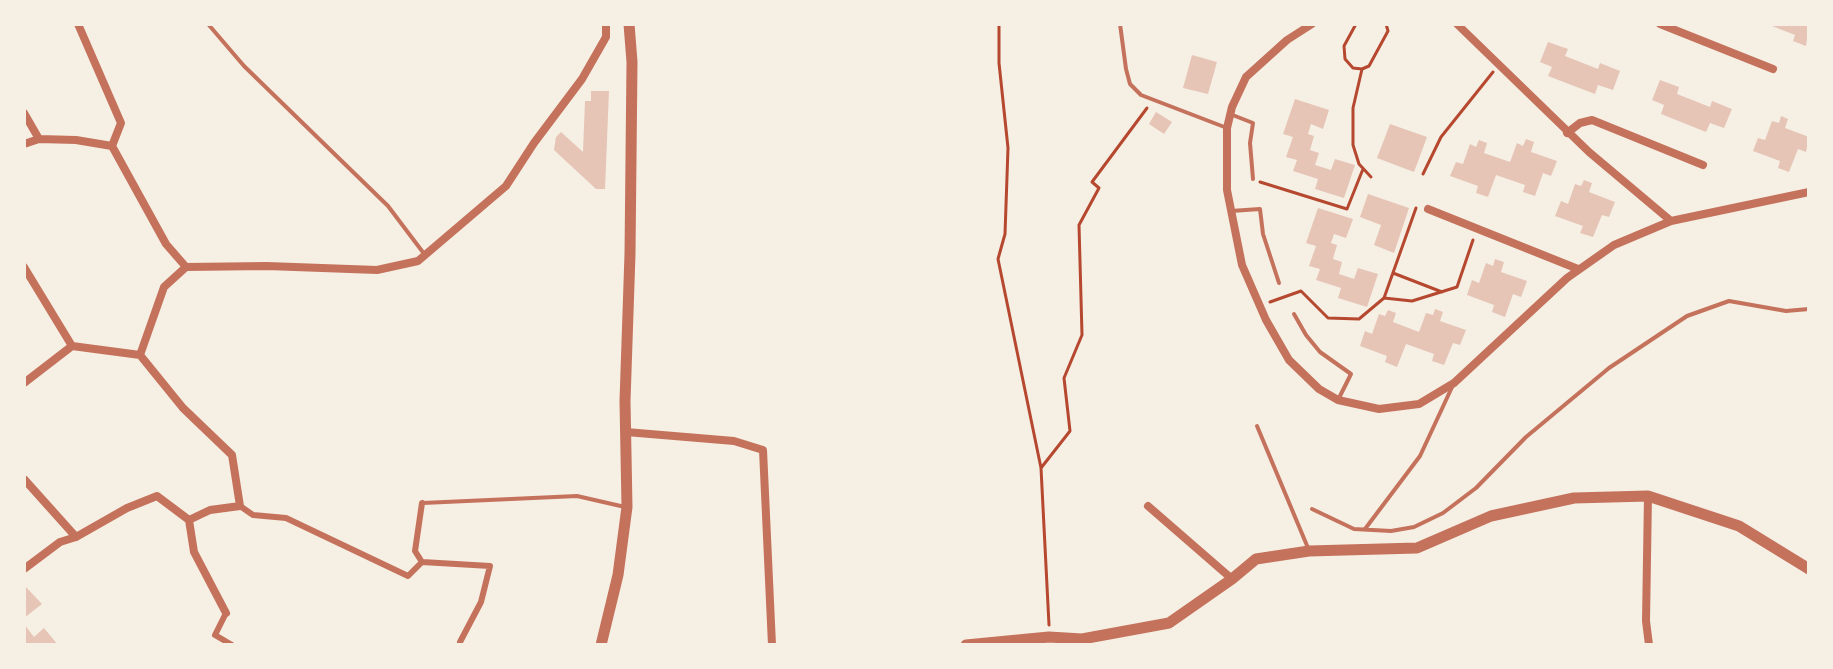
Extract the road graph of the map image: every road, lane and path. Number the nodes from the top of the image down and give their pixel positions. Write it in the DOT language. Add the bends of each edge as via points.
graph roads {
  1 [pos="78,24"];
  2 [pos="208,24"];
  3 [pos="606,24"];
  4 [pos="629,24"];
  5 [pos="999,24"];
  6 [pos="1120,24"];
  7 [pos="1312,24"];
  8 [pos="1356,24"];
  9 [pos="1386,24"];
  10 [pos="1457,24"];
  11 [pos="1660,24"];
  12 [pos="1498,65"];
  13 [pos="1362,69"];
  14 [pos="1773,69"];
  15 [pos="1154,100"];
  16 [pos="24,113"];
  17 [pos="1230,114"];
  18 [pos="1227,128"];
  19 [pos="1567,133"];
  20 [pos="39,139"];
  21 [pos="24,144"];
  22 [pos="112,146"];
  23 [pos="1703,165"];
  24 [pos="1363,169"];
  25 [pos="1423,174"];
  26 [pos="1371,177"];
  27 [pos="1253,179"];
  28 [pos="1809,192"];
  29 [pos="1417,204"];
  30 [pos="1428,209"];
  31 [pos="1230,211"];
  32 [pos="1671,221"];
  33 [pos="1477,229"];
  34 [pos="425,255"];
  35 [pos="24,267"];
  36 [pos="186,267"];
  37 [pos="1578,269"];
  38 [pos="1393,273"];
  39 [pos="1279,283"];
  40 [pos="1442,292"];
  41 [pos="1384,298"];
  42 [pos="1259,306"];
  43 [pos="1809,309"];
  44 [pos="1294,314"];
  45 [pos="72,346"];
  46 [pos="140,355"];
  47 [pos="24,383"];
  48 [pos="1454,383"];
  49 [pos="1338,400"];
  50 [pos="1257,426"];
  51 [pos="626,432"];
  52 [pos="1041,468"];
  53 [pos="24,479"];
  54 [pos="1648,496"];
  55 [pos="422,503"];
  56 [pos="240,506"];
  57 [pos="1148,506"];
  58 [pos="627,507"];
  59 [pos="1312,509"];
  60 [pos="189,520"];
  61 [pos="1365,529"];
  62 [pos="76,537"];
  63 [pos="1309,551"];
  64 [pos="422,562"];
  65 [pos="24,569"];
  66 [pos="1809,569"];
  67 [pos="1232,579"];
  68 [pos="226,613"];
  69 [pos="1049,637"];
  70 [pos="1083,642"];
  71 [pos="459,643"];
  72 [pos="232,645"];
  73 [pos="601,645"];
  74 [pos="772,645"];
  75 [pos="966,645"];
  76 [pos="1649,645"];
  1 -- 22 [label="street" via="121,123"];
  2 -- 34 [label="lane" via="388,206"];
  3 -- 34 [label="street" via="606,37 582,79 506,186"];
  4 -- 51 [label="street"];
  5 -- 52 [label="path" via="1008,148 1005,234 998,259"];
  6 -- 15 [label="lane" via="1130,84"];
  7 -- 17 [label="street" via="1246,77"];
  8 -- 13 [label="path" via="1344,46 1345,59"];
  9 -- 13 [label="path" via="1388,31 1369,66"];
  10 -- 12 [label="street"];
  11 -- 14 [label="street"];
  12 -- 19 [label="street"];
  12 -- 25 [label="path" via="1441,137"];
  13 -- 24 [label="path" via="1352,128"];
  15 -- 18 [label="lane"];
  15 -- 52 [label="path" via="1092,182 1099,188 1079,225 1082,335 1064,378 1070,431"];
  16 -- 20 [label="street"];
  17 -- 18 [label="street"];
  17 -- 27 [label="lane" via="1253,123"];
  18 -- 31 [label="street"];
  19 -- 23 [label="street" via="1592,120"];
  19 -- 32 [label="street"];
  20 -- 21 [label="street"];
  20 -- 22 [label="street"];
  22 -- 36 [label="street" via="166,244"];
  24 -- 26 [label="path"];
  24 -- 27 [label="path" via="1347,209"];
  28 -- 32 [label="street"];
  29 -- 38 [label="path"];
  30 -- 33 [label="street"];
  31 -- 39 [label="lane" via="1260,209"];
  31 -- 42 [label="street" via="1242,265"];
  32 -- 37 [label="street" via="1614,245"];
  33 -- 37 [label="street"];
  33 -- 40 [label="path" via="1457,287"];
  34 -- 36 [label="street" via="377,270"];
  35 -- 45 [label="street"];
  36 -- 46 [label="street" via="164,287"];
  37 -- 48 [label="street"];
  38 -- 40 [label="path"];
  38 -- 41 [label="path"];
  40 -- 41 [label="path" via="1412,301"];
  41 -- 42 [label="path" via="1359,319 1328,318 1301,291"];
  42 -- 49 [label="street" via="1289,360"];
  43 -- 61 [label="lane" via="1786,311 1729,301 1687,316 1609,368 1443,513 1414,527"];
  44 -- 49 [label="lane" via="1320,352 1351,374"];
  45 -- 46 [label="street"];
  45 -- 47 [label="street"];
  46 -- 56 [label="street" via="183,408 232,455"];
  48 -- 49 [label="street" via="1419,404 1399,408"];
  48 -- 61 [label="lane" via="1420,456"];
  50 -- 63 [label="lane"];
  51 -- 58 [label="street"];
  51 -- 74 [label="street" via="734,441 763,450"];
  52 -- 69 [label="path"];
  53 -- 62 [label="street"];
  54 -- 63 [label="street" via="1574,498 1491,516 1417,548"];
  54 -- 66 [label="street" via="1739,526"];
  54 -- 76 [label="street"];
  55 -- 58 [label="lane" via="577,496"];
  55 -- 64 [label="street" via="415,551"];
  56 -- 60 [label="street" via="210,510"];
  56 -- 64 [label="street" via="253,515 286,518 408,576"];
  57 -- 67 [label="street"];
  58 -- 73 [label="street"];
  59 -- 61 [label="lane"];
  60 -- 62 [label="street" via="157,496"];
  60 -- 68 [label="street" via="194,552"];
  62 -- 65 [label="street" via="60,542"];
  63 -- 67 [label="street" via="1256,559"];
  64 -- 71 [label="street" via="490,566 481,602"];
  67 -- 70 [label="street" via="1169,623"];
  68 -- 72 [label="street" via="215,635"];
  69 -- 70 [label="street"];
  69 -- 75 [label="street"];
}
